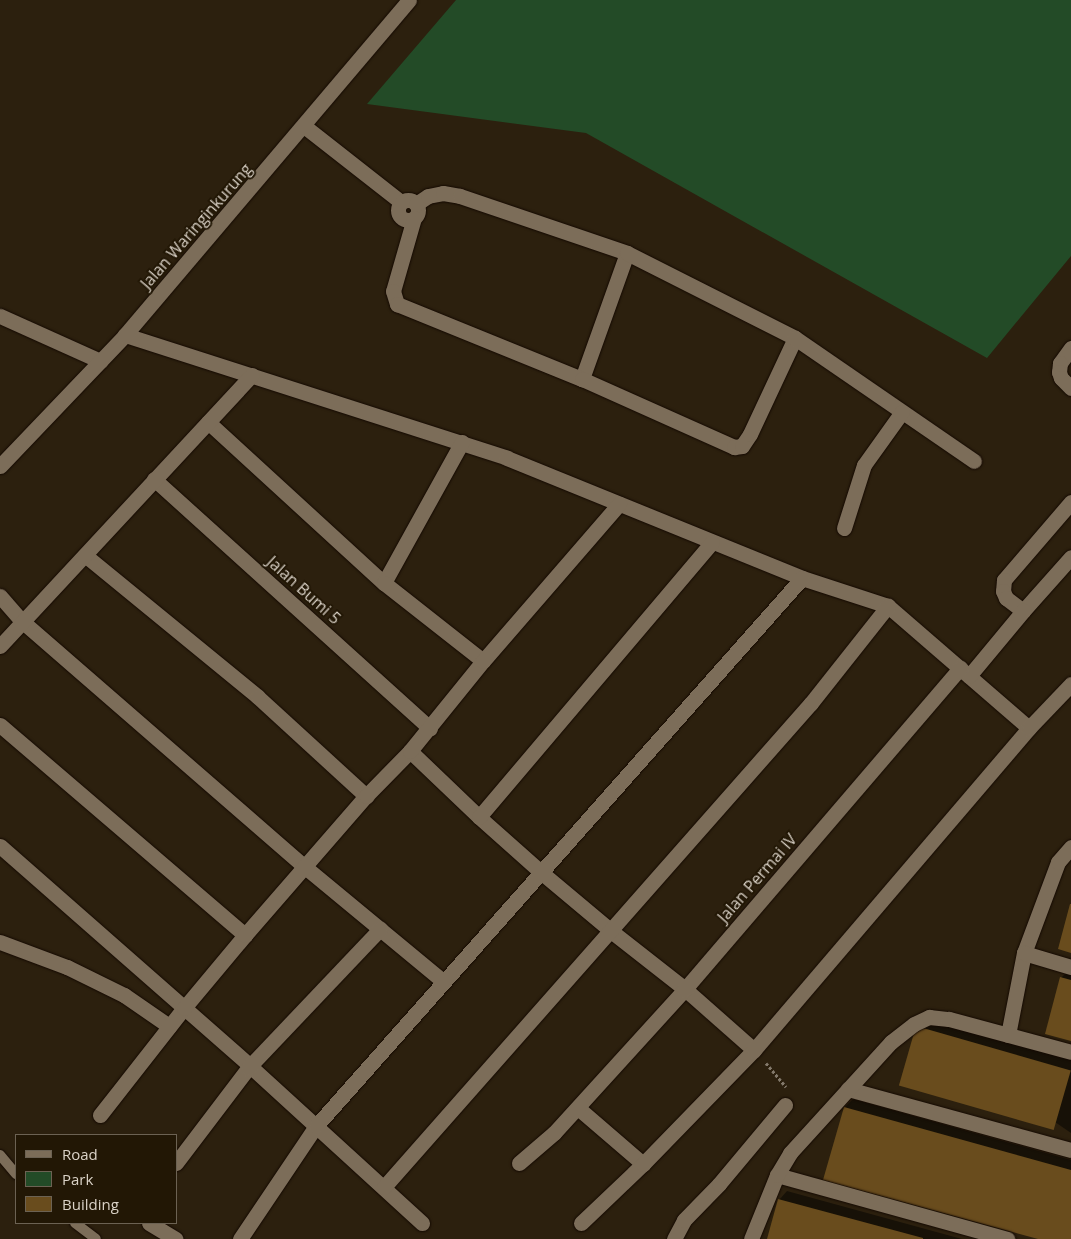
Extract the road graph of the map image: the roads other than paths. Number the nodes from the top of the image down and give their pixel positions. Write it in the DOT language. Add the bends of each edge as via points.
graph roads {
  1 [pos="409,0"];
  2 [pos="304,126"];
  3 [pos="411,208"];
  4 [pos="627,253"];
  5 [pos="0,316"];
  6 [pos="126,335"];
  7 [pos="795,338"];
  8 [pos="1071,348"];
  9 [pos="100,361"];
  10 [pos="252,375"];
  11 [pos="582,379"];
  12 [pos="1071,388"];
  13 [pos="902,412"];
  14 [pos="208,422"];
  15 [pos="462,442"];
  16 [pos="974,462"];
  17 [pos="0,466"];
  18 [pos="154,479"];
  19 [pos="1071,502"];
  20 [pos="619,504"];
  21 [pos="844,528"];
  22 [pos="712,542"];
  23 [pos="86,556"];
  24 [pos="1071,557"];
  25 [pos="802,578"];
  26 [pos="384,583"];
  27 [pos="0,596"];
  28 [pos="888,606"];
  29 [pos="1023,611"];
  30 [pos="23,622"];
  31 [pos="0,646"];
  32 [pos="482,661"];
  33 [pos="965,672"];
  34 [pos="1071,684"];
  35 [pos="0,724"];
  36 [pos="430,728"];
  37 [pos="1029,728"];
  38 [pos="410,751"];
  39 [pos="366,796"];
  40 [pos="479,817"];
  41 [pos="0,846"];
  42 [pos="1071,847"];
  43 [pos="1064,864"];
  44 [pos="304,867"];
  45 [pos="542,873"];
  46 [pos="380,929"];
  47 [pos="610,931"];
  48 [pos="245,935"];
  49 [pos="0,942"];
  50 [pos="1024,953"];
  51 [pos="1071,968"];
  52 [pos="444,982"];
  53 [pos="685,989"];
  54 [pos="184,1008"];
  55 [pos="169,1026"];
  56 [pos="1008,1035"];
  57 [pos="754,1050"];
  58 [pos="1071,1052"];
  59 [pos="250,1066"];
  60 [pos="848,1089"];
  61 [pos="785,1105"];
  62 [pos="578,1108"];
  63 [pos="100,1115"];
  64 [pos="316,1126"];
  65 [pos="1071,1150"];
  66 [pos="0,1155"];
  67 [pos="178,1160"];
  68 [pos="519,1163"];
  69 [pos="643,1164"];
  70 [pos="15,1173"];
  71 [pos="777,1175"];
  72 [pos="384,1187"];
  73 [pos="422,1223"];
  74 [pos="581,1223"];
  75 [pos="76,1224"];
  76 [pos="151,1224"];
  77 [pos="96,1239"];
  78 [pos="176,1239"];
  79 [pos="240,1239"];
  80 [pos="674,1239"];
  81 [pos="751,1239"];
  82 [pos="1007,1239"];
  1 -- 2 [label="street, Jalan Waringinkurung"];
  2 -- 3 [label="street"];
  2 -- 6 [label="street, Jalan Waringinkurung"];
  3 -- 4 [label="street" via="428,196 442,193 460,196"];
  3 -- 11 [label="street" via="393,291 397,304"];
  4 -- 7 [label="street"];
  4 -- 11 [label="street"];
  5 -- 9 [label="street"];
  6 -- 9 [label="street, Jalan Waringinkurung"];
  6 -- 10 [label="street"];
  7 -- 11 [label="street" via="742,446 734,447"];
  7 -- 13 [label="street"];
  8 -- 12 [label="street" via="1060,363 1059,372"];
  9 -- 17 [label="street, Jalan Waringinkurung"];
  10 -- 14 [label="street"];
  10 -- 15 [label="street"];
  13 -- 16 [label="street"];
  13 -- 21 [label="street" via="864,465"];
  14 -- 18 [label="street"];
  14 -- 26 [label="street"];
  15 -- 20 [label="street"];
  15 -- 26 [label="street"];
  18 -- 23 [label="street"];
  18 -- 36 [label="street, Jalan Bumi 5"];
  19 -- 29 [label="street" via="1004,580 1006,598"];
  20 -- 22 [label="street"];
  20 -- 32 [label="street"];
  22 -- 25 [label="street"];
  22 -- 40 [label="street"];
  23 -- 30 [label="street"];
  23 -- 39 [label="street" via="258,696"];
  24 -- 29 [label="street, Jalan Permai IV"];
  25 -- 28 [label="street"];
  25 -- 45 [label="street"];
  26 -- 32 [label="street"];
  27 -- 30 [label="street"];
  28 -- 33 [label="street"];
  28 -- 47 [label="street" via="811,703"];
  29 -- 33 [label="street, Jalan Permai IV"];
  30 -- 31 [label="street"];
  30 -- 44 [label="street"];
  32 -- 36 [label="street"];
  33 -- 37 [label="street"];
  33 -- 53 [label="street, Jalan Permai IV"];
  34 -- 37 [label="street"];
  35 -- 48 [label="street"];
  36 -- 38 [label="street"];
  37 -- 57 [label="street"];
  38 -- 39 [label="street"];
  38 -- 40 [label="street"];
  39 -- 44 [label="street"];
  40 -- 45 [label="street"];
  41 -- 54 [label="street"];
  42 -- 43 [label="street"];
  43 -- 50 [label="street"];
  44 -- 46 [label="street"];
  44 -- 48 [label="street"];
  45 -- 47 [label="street"];
  45 -- 52 [label="street"];
  46 -- 52 [label="street"];
  46 -- 59 [label="street"];
  47 -- 53 [label="street"];
  47 -- 72 [label="street"];
  48 -- 54 [label="street"];
  49 -- 55 [label="street" via="124,995"];
  50 -- 51 [label="street"];
  50 -- 56 [label="street"];
  52 -- 64 [label="street"];
  53 -- 57 [label="street"];
  53 -- 62 [label="street, Jalan Permai IV"];
  54 -- 55 [label="street"];
  54 -- 59 [label="street"];
  55 -- 63 [label="street"];
  56 -- 58 [label="street"];
  56 -- 60 [label="street" via="929,1017 891,1042"];
  57 -- 69 [label="street"];
  59 -- 64 [label="street"];
  59 -- 67 [label="street"];
  60 -- 65 [label="street"];
  60 -- 71 [label="street" via="790,1153"];
  61 -- 80 [label="street" via="719,1184 684,1220"];
  62 -- 68 [label="street, Jalan Permai IV"];
  62 -- 69 [label="street"];
  64 -- 72 [label="street"];
  64 -- 79 [label="street"];
  66 -- 70 [label="lane"];
  69 -- 74 [label="street"];
  71 -- 81 [label="street"];
  71 -- 82 [label="street"];
  72 -- 73 [label="street"];
  75 -- 77 [label="lane"];
  76 -- 78 [label="street"];
}
